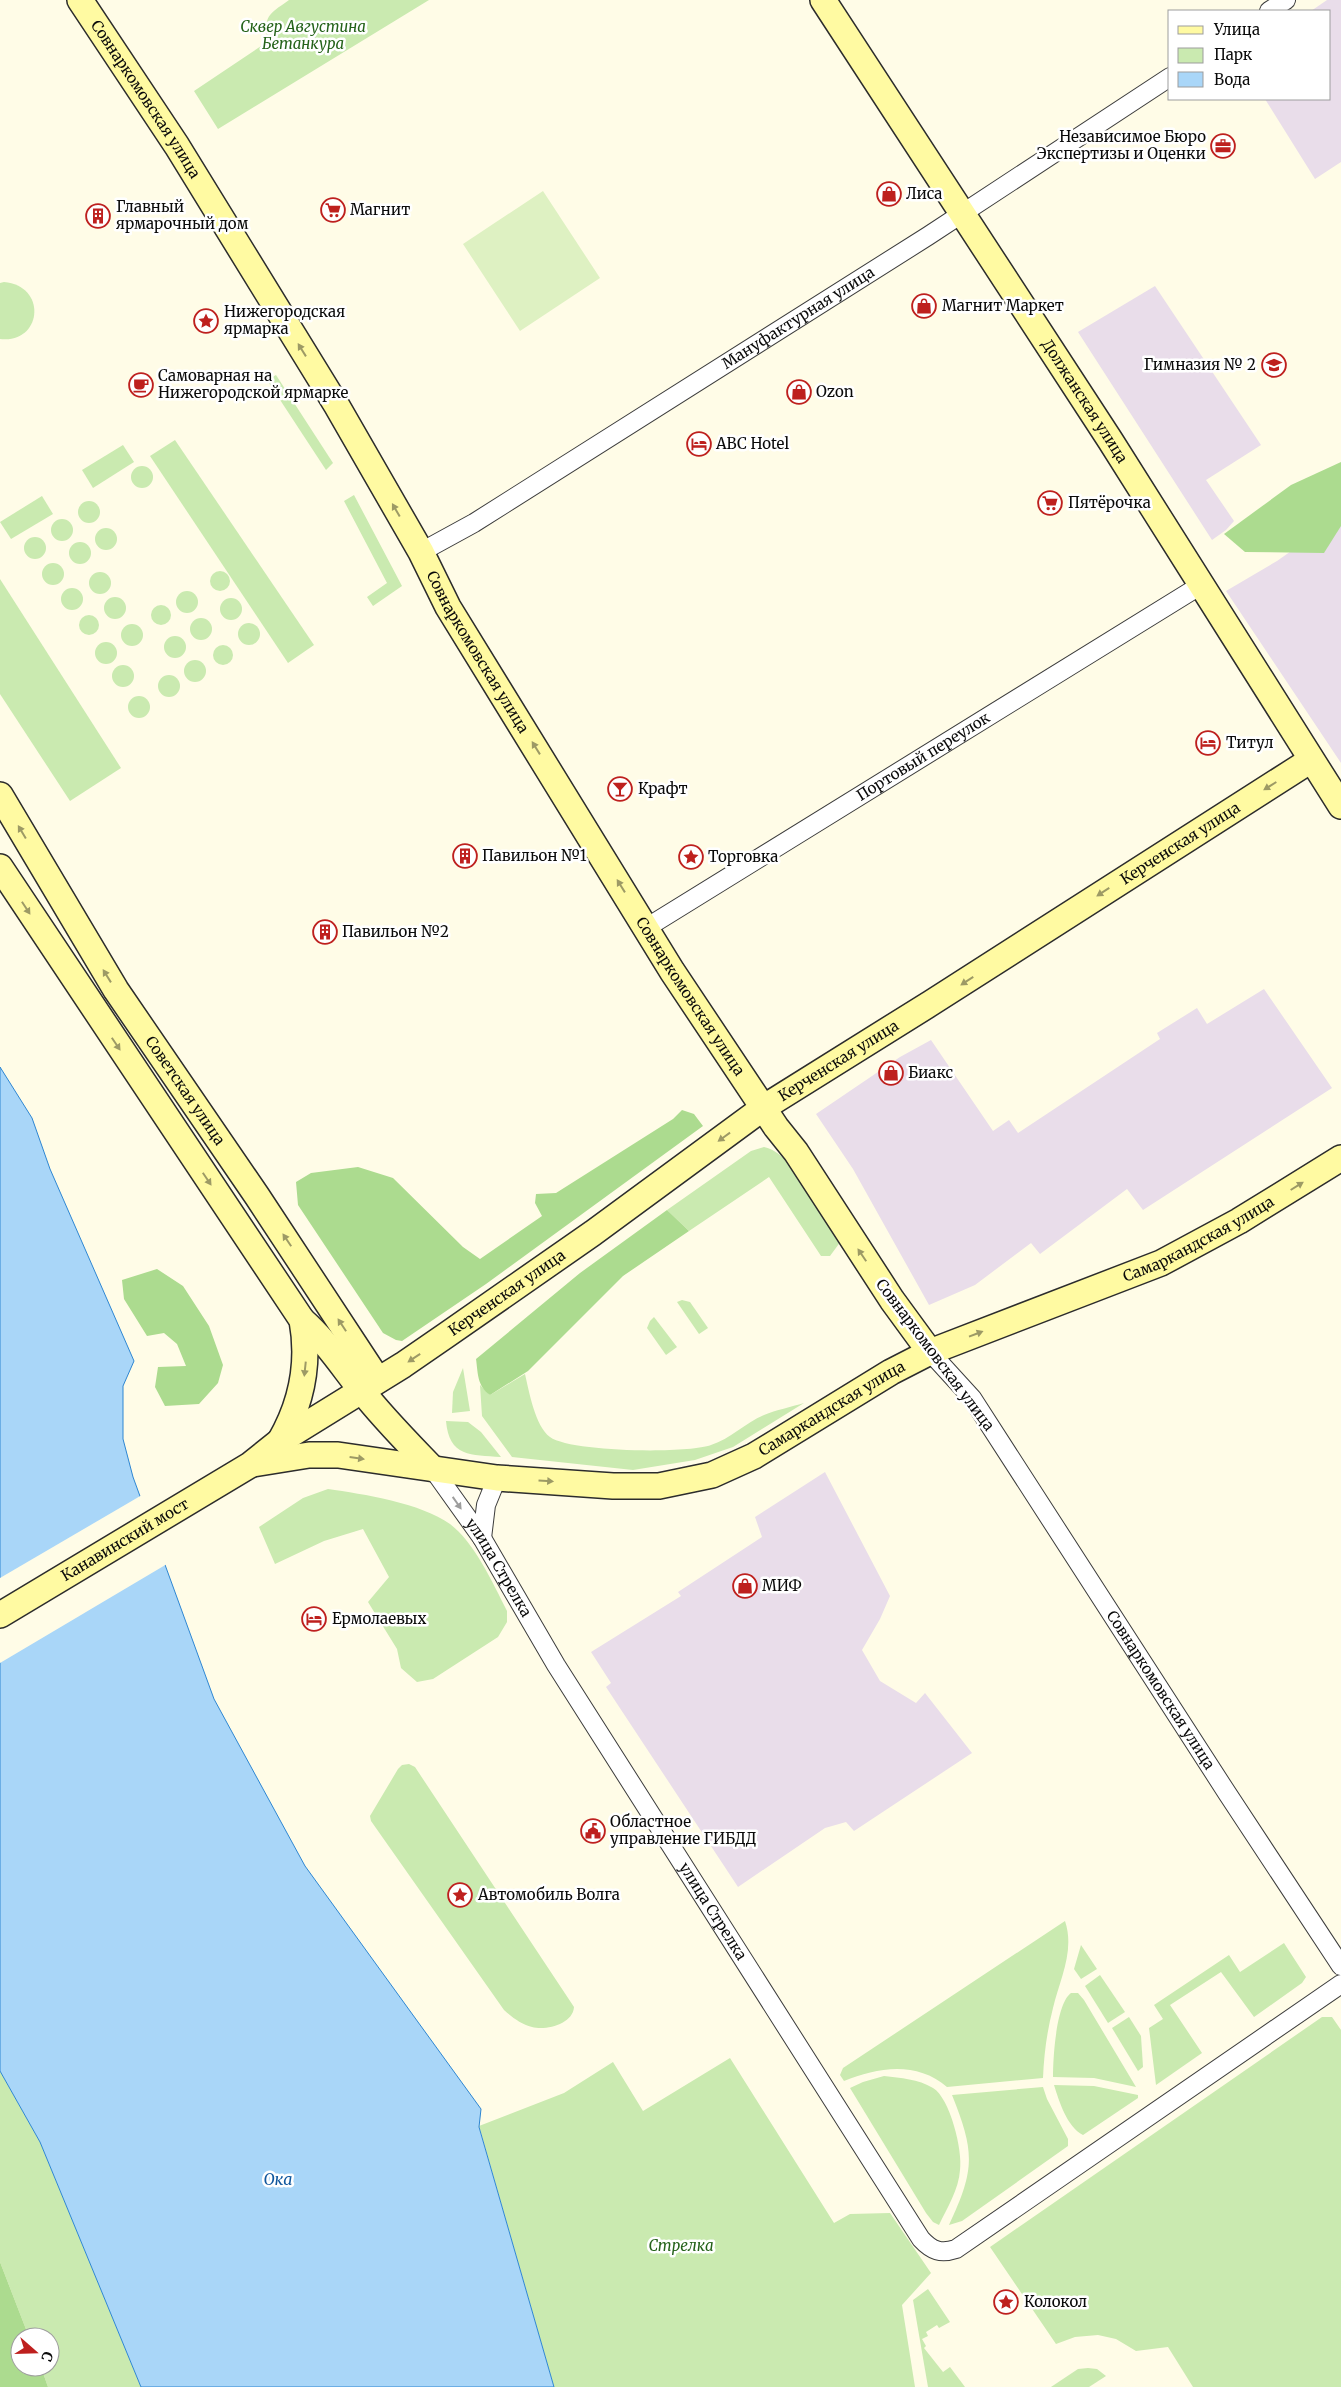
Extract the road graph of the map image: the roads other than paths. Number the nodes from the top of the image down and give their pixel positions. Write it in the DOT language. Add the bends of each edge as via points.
graph roads {
  1 [pos="80,0"];
  2 [pos="823,0"];
  3 [pos="1286,0"];
  4 [pos="1271,10"];
  5 [pos="1168,78"];
  6 [pos="962,213"];
  7 [pos="421,552"];
  8 [pos="1201,585"];
  9 [pos="1311,760"];
  10 [pos="0,795"];
  11 [pos="1341,806"];
  12 [pos="0,867"];
  13 [pos="646,928"];
  14 [pos="763,1108"];
  15 [pos="1341,1158"];
  16 [pos="302,1320"];
  17 [pos="930,1352"];
  18 [pos="370,1385"];
  19 [pos="280,1441"];
  20 [pos="250,1465"];
  21 [pos="432,1468"];
  22 [pos="497,1478"];
  23 [pos="482,1538"];
  24 [pos="0,1615"];
  25 [pos="1341,1966"];
  26 [pos="1341,1984"];
  7 -- 1 [label="main road, Совнаркомовская улица, one-way" via="337,406 182,155"];
  2 -- 6 [label="main road, Должанская улица"];
  3 -- 4 [label="street"];
  5 -- 6 [label="street, Мануфактурная улица"];
  6 -- 7 [label="street, Мануфактурная улица" via="474,523"];
  6 -- 8 [label="main road, Должанская улица"];
  13 -- 7 [label="main road, Совнаркомовская улица, one-way" via="448,607"];
  8 -- 9 [label="main road, Должанская улица"];
  8 -- 13 [label="street, Портовый переулок"];
  9 -- 11 [label="main road, Должанская улица"];
  9 -- 14 [label="main road, Керченская улица, one-way"];
  18 -- 10 [label="main road, Советская улица, one-way" via="304,1265 116,990"];
  12 -- 16 [label="main road, Советская улица, one-way"];
  13 -- 14 [label="main road, Совнаркомовская улица"];
  17 -- 14 [label="main road, Совнаркомовская улица, one-way"];
  14 -- 18 [label="main road, Керченская улица, one-way" via="593,1233"];
  17 -- 15 [label="main road, Самаркандская улица, one-way" via="1161,1263 1239,1221"];
  16 -- 18 [label="main road" via="337,1357"];
  16 -- 19 [label="main road, Советская улица, one-way" via="306,1345 303,1386 290,1424"];
  22 -- 17 [label="main road, Самаркандская улица, one-way" via="659,1486 712,1475 754,1456 891,1372"];
  17 -- 25 [label="street, Совнаркомовская улица" via="972,1398"];
  18 -- 19 [label="main road, Керченская улица"];
  18 -- 21 [label="main road"];
  19 -- 20 [label="main road, Керченская улица"];
  20 -- 21 [label="main road, Самаркандская улица, one-way" via="309,1455 338,1455"];
  20 -- 24 [label="main road, Канавинский мост"];
  21 -- 22 [label="main road, Самаркандская улица"];
  21 -- 23 [label="street, улица Стрелка, one-way"];
  22 -- 23 [label="street" via="486,1505"];
  23 -- 26 [label="street, улица Стрелка" via="556,1665 922,2239 933,2249 946,2252 956,2249"];
}
